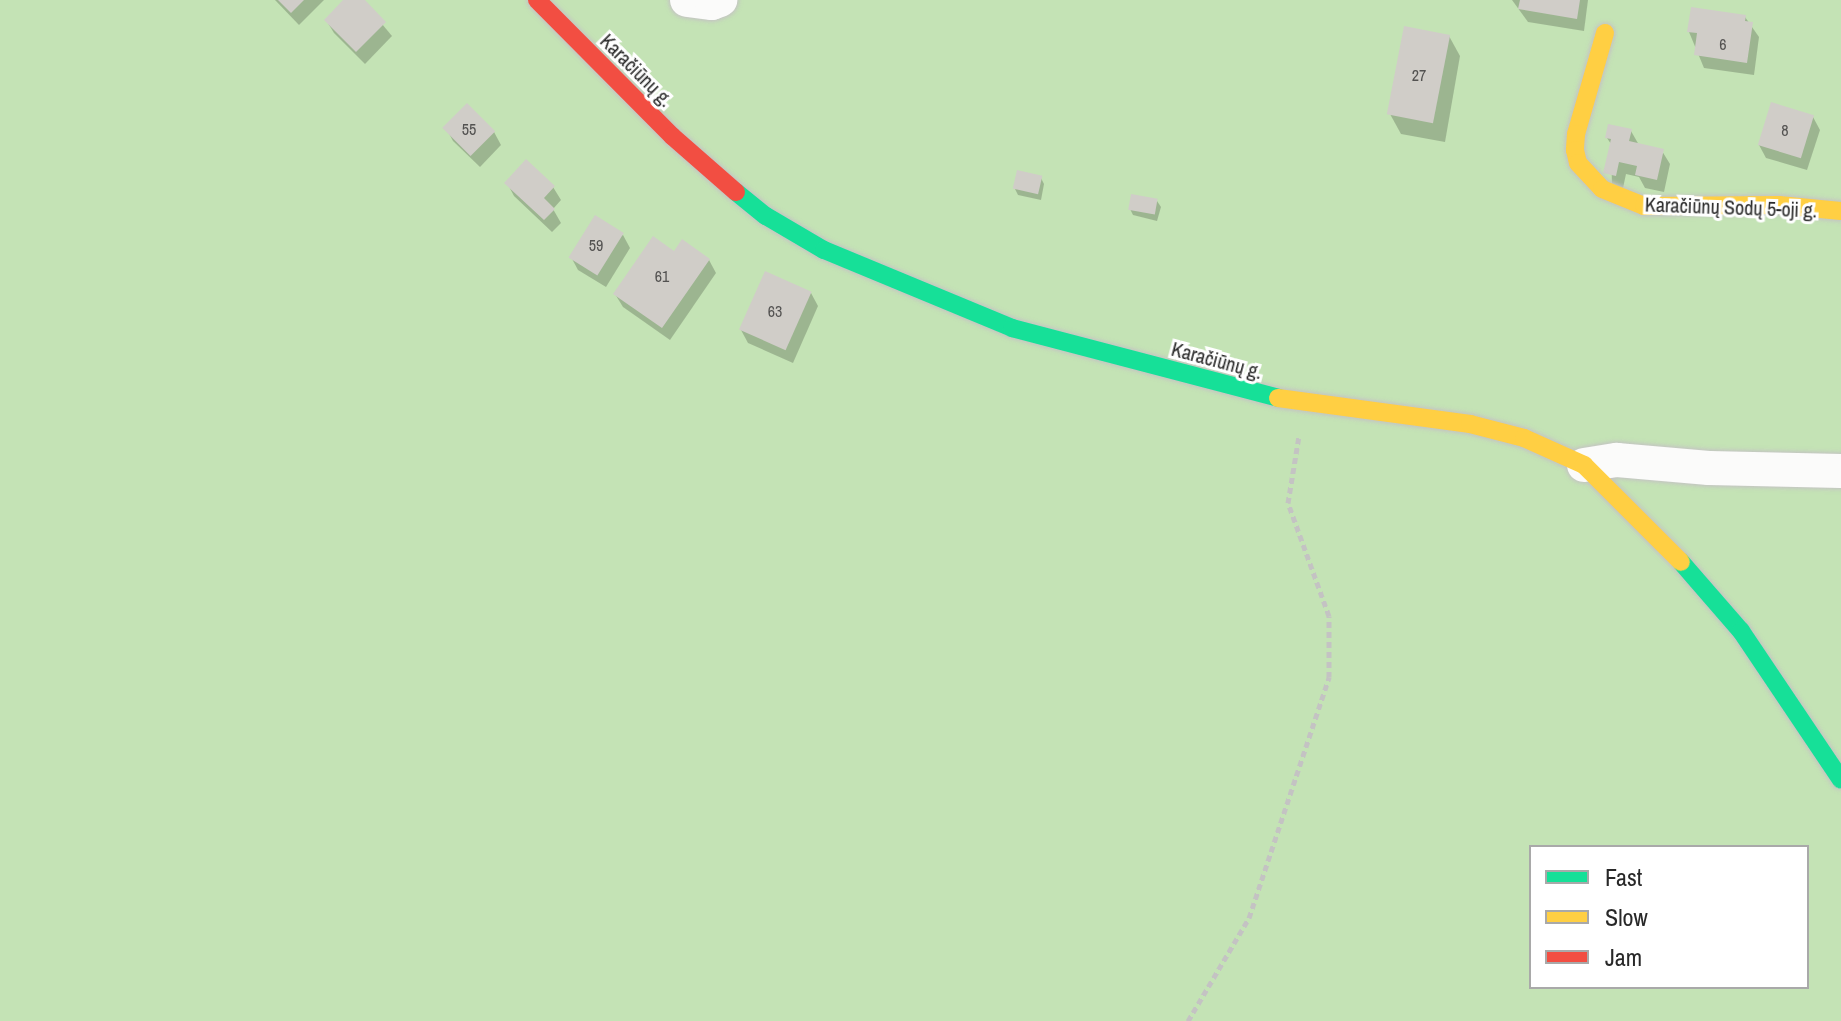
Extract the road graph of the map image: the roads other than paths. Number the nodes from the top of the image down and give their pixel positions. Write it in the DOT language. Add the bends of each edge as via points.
graph roads {
  1 [pos="537,0"];
  2 [pos="687,0"];
  3 [pos="720,0"];
  4 [pos="1605,33"];
  5 [pos="1841,211"];
  6 [pos="1584,465"];
  7 [pos="1841,471"];
  8 [pos="1841,780"];
  1 -- 6 [label="street, Karačiūnų g." via="718,177 766,216 824,250 1012,328 1245,391 1470,424 1524,438"];
  2 -- 3 [label="street"];
  4 -- 5 [label="street, Karačiūnų Sodų 5-oji g." via="1575,150 1578,163 1602,189 1644,206 1779,205"];
  6 -- 7 [label="street" via="1617,460"];
  6 -- 8 [label="street, Karačiūnų g." via="1661,538 1741,631"];
}
